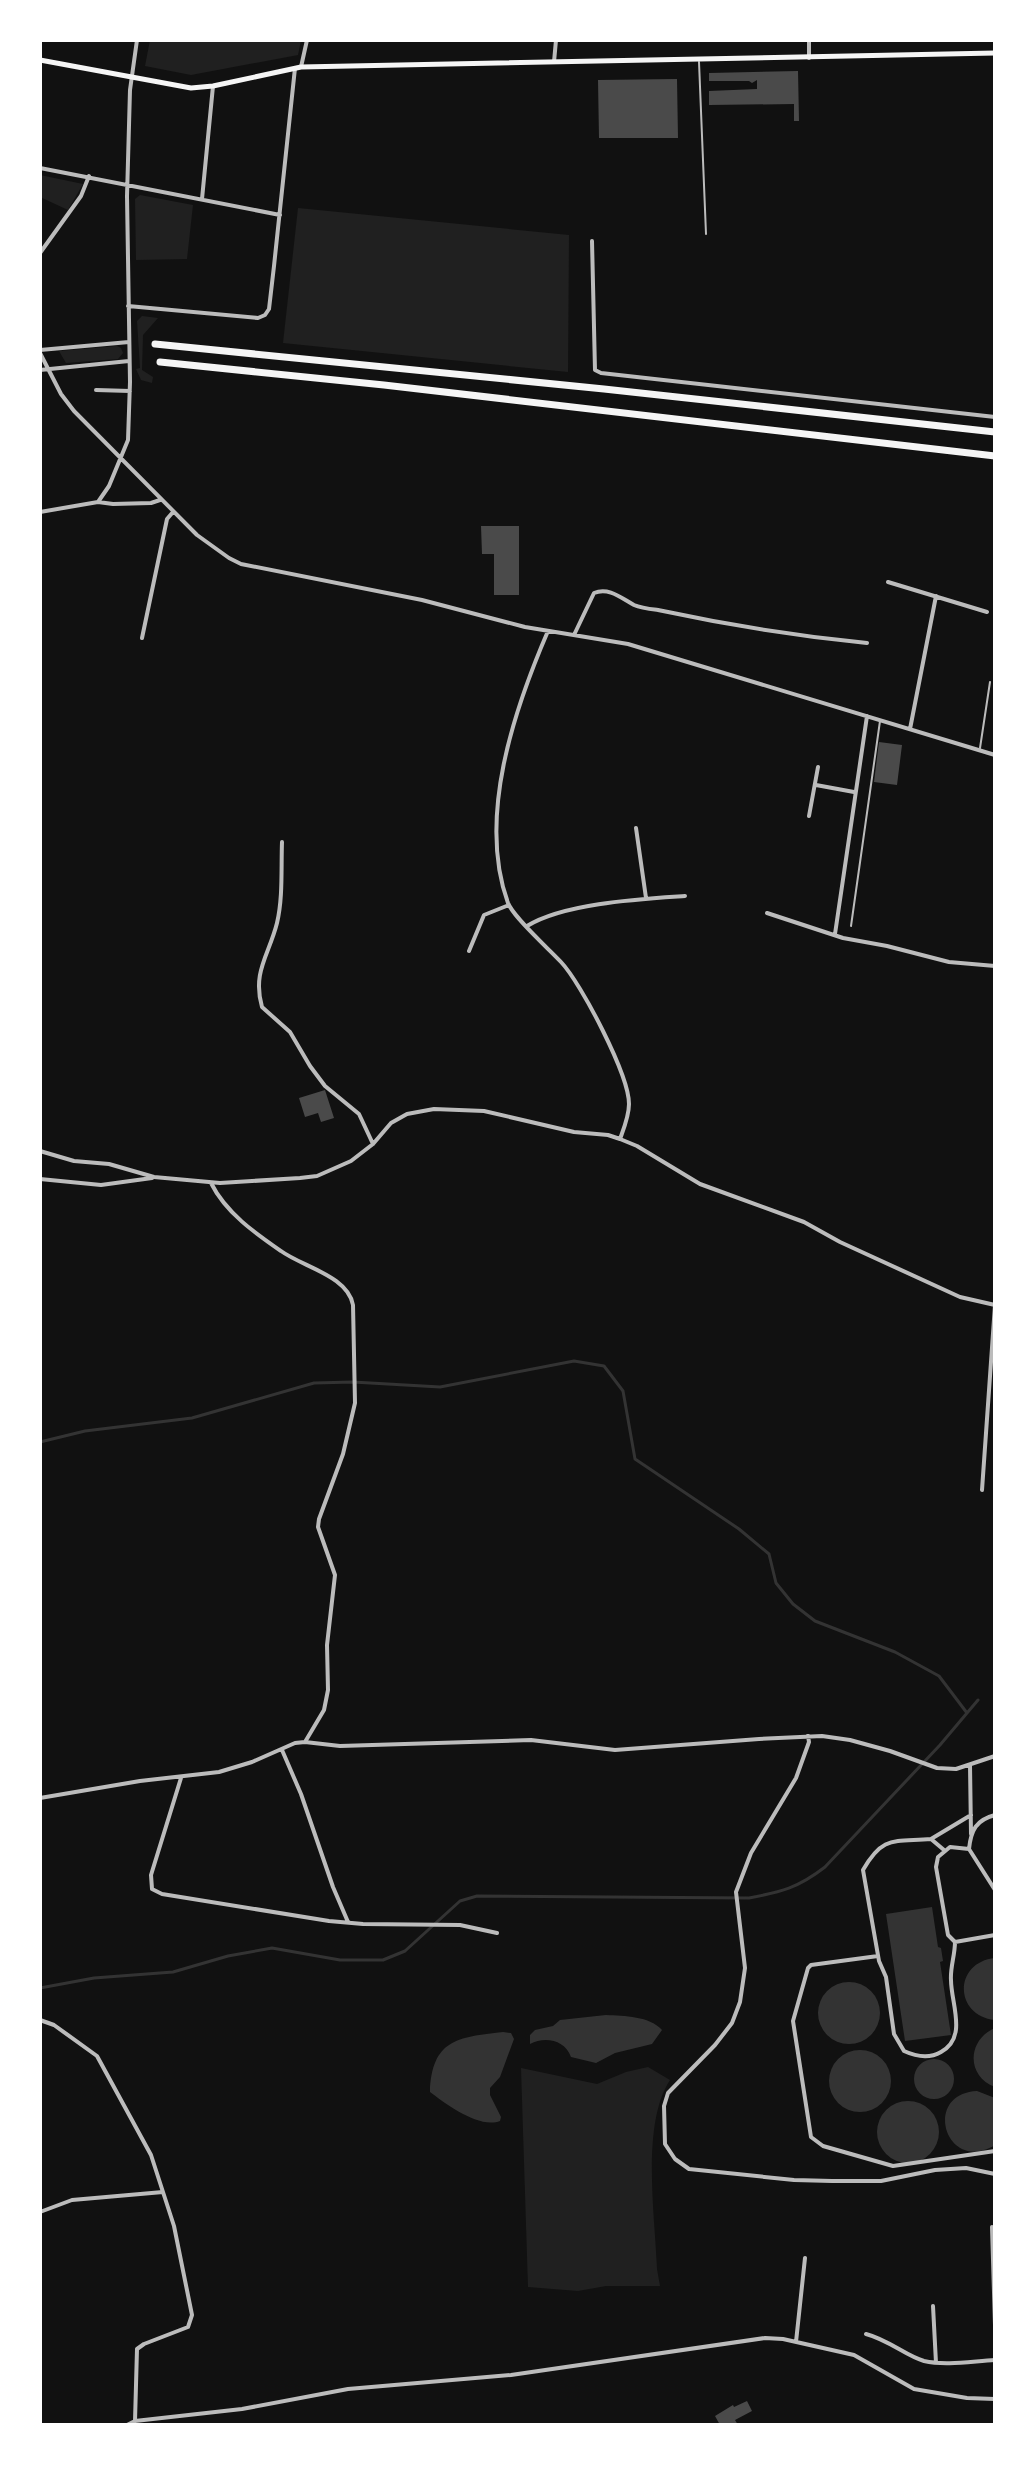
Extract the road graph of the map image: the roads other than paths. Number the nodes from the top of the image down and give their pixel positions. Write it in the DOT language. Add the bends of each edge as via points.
graph roads {
  1 [pos="137,40"];
  2 [pos="307,40"];
  3 [pos="556,40"];
  4 [pos="809,40"];
  5 [pos="995,53"];
  6 [pos="809,58"];
  7 [pos="40,60"];
  8 [pos="699,61"];
  9 [pos="554,62"];
  10 [pos="298,68"];
  11 [pos="132,77"];
  12 [pos="213,86"];
  13 [pos="40,168"];
  14 [pos="89,176"];
  15 [pos="127,184"];
  16 [pos="202,199"];
  17 [pos="280,215"];
  18 [pos="706,234"];
  19 [pos="592,241"];
  20 [pos="40,253"];
  21 [pos="128,306"];
  22 [pos="129,342"];
  23 [pos="155,344"];
  24 [pos="40,352"];
  25 [pos="129,361"];
  26 [pos="160,362"];
  27 [pos="49,369"];
  28 [pos="40,370"];
  29 [pos="96,390"];
  30 [pos="130,391"];
  31 [pos="995,417"];
  32 [pos="995,432"];
  33 [pos="995,456"];
  34 [pos="120,457"];
  35 [pos="161,499"];
  36 [pos="98,502"];
  37 [pos="40,512"];
  38 [pos="173,512"];
  39 [pos="888,582"];
  40 [pos="936,596"];
  41 [pos="987,612"];
  42 [pos="548,631"];
  43 [pos="574,635"];
  44 [pos="142,638"];
  45 [pos="867,643"];
  46 [pos="990,682"];
  47 [pos="867,716"];
  48 [pos="881,720"];
  49 [pos="910,729"];
  50 [pos="979,750"];
  51 [pos="995,755"];
  52 [pos="818,767"];
  53 [pos="816,785"];
  54 [pos="854,792"];
  55 [pos="809,816"];
  56 [pos="636,828"];
  57 [pos="282,842"];
  58 [pos="685,896"];
  59 [pos="646,898"];
  60 [pos="509,905"];
  61 [pos="767,913"];
  62 [pos="527,926"];
  63 [pos="851,926"];
  64 [pos="835,934"];
  65 [pos="469,951"];
  66 [pos="995,966"];
  67 [pos="620,1139"];
  68 [pos="373,1144"];
  69 [pos="40,1151"];
  70 [pos="154,1177"];
  71 [pos="40,1179"];
  72 [pos="211,1183"];
  73 [pos="995,1305"];
  74 [pos="982,1490"];
  75 [pos="808,1736"];
  76 [pos="305,1742"];
  77 [pos="282,1750"];
  78 [pos="995,1756"];
  79 [pos="970,1765"];
  80 [pos="181,1778"];
  81 [pos="40,1798"];
  82 [pos="971,1815"];
  83 [pos="995,1815"];
  84 [pos="971,1834"];
  85 [pos="931,1839"];
  86 [pos="969,1849"];
  87 [pos="944,1850"];
  88 [pos="995,1890"];
  89 [pos="348,1922"];
  90 [pos="497,1933"];
  91 [pos="995,1935"];
  92 [pos="955,1942"];
  93 [pos="878,1956"];
  94 [pos="40,2020"];
  95 [pos="995,2151"];
  96 [pos="995,2174"];
  97 [pos="164,2192"];
  98 [pos="40,2212"];
  99 [pos="992,2227"];
  100 [pos="805,2258"];
  101 [pos="933,2306"];
  102 [pos="995,2325"];
  103 [pos="866,2334"];
  104 [pos="796,2342"];
  105 [pos="995,2360"];
  106 [pos="936,2363"];
  107 [pos="995,2399"];
  108 [pos="135,2421"];
  109 [pos="127,2425"];
  1 -- 11 [label="street"];
  2 -- 10 [label="street"];
  3 -- 9 [label="street"];
  4 -- 6 [label="street"];
  5 -- 6 [label="main road"];
  6 -- 8 [label="main road"];
  7 -- 11 [label="main road"];
  8 -- 9 [label="main road"];
  8 -- 18 [label="lane"];
  9 -- 10 [label="main road"];
  10 -- 12 [label="main road"];
  10 -- 17 [label="street"];
  11 -- 12 [label="main road" via="191,88"];
  11 -- 15 [label="street"];
  12 -- 16 [label="street"];
  13 -- 14 [label="street"];
  14 -- 15 [label="street"];
  14 -- 20 [label="street" via="76,204"];
  15 -- 16 [label="street"];
  15 -- 21 [label="street"];
  16 -- 17 [label="street"];
  17 -- 21 [label="street" via="265,315"];
  19 -- 31 [label="street" via="595,370 601,373"];
  21 -- 22 [label="street"];
  22 -- 24 [label="street"];
  22 -- 25 [label="street"];
  23 -- 32 [label="highway"];
  24 -- 27 [label="street"];
  25 -- 27 [label="street"];
  25 -- 30 [label="street"];
  26 -- 33 [label="highway"];
  27 -- 28 [label="street"];
  27 -- 34 [label="street" via="74,411"];
  29 -- 30 [label="street"];
  30 -- 34 [label="street" via="128,440"];
  34 -- 35 [label="street"];
  34 -- 36 [label="street"];
  35 -- 36 [label="street"];
  35 -- 38 [label="street"];
  36 -- 37 [label="street"];
  38 -- 42 [label="street" via="206,543 241,564"];
  38 -- 44 [label="street" via="167,519"];
  39 -- 40 [label="street"];
  40 -- 41 [label="street"];
  40 -- 49 [label="street"];
  42 -- 43 [label="street"];
  42 -- 60 [label="street" via="522,695 496,817"];
  43 -- 45 [label="street" via="599,591 637,606 709,621"];
  43 -- 47 [label="street" via="649,650"];
  46 -- 50 [label="lane"];
  47 -- 48 [label="street"];
  47 -- 54 [label="street"];
  48 -- 49 [label="street"];
  48 -- 63 [label="lane"];
  49 -- 50 [label="street"];
  50 -- 51 [label="street"];
  52 -- 53 [label="street"];
  53 -- 54 [label="street"];
  53 -- 55 [label="street"];
  54 -- 64 [label="street"];
  56 -- 59 [label="street"];
  57 -- 68 [label="street" via="277,924 259,972 262,1007 290,1032 325,1086 359,1114"];
  58 -- 59 [label="street"];
  59 -- 62 [label="street" via="550,915"];
  60 -- 62 [label="street"];
  60 -- 65 [label="street" via="484,915"];
  61 -- 64 [label="street"];
  62 -- 67 [label="street" via="575,981 616,1060 629,1104"];
  64 -- 66 [label="street" via="949,962"];
  67 -- 68 [label="street" via="484,1111 434,1109 399,1119"];
  67 -- 73 [label="street" via="700,1184 804,1222 960,1297"];
  68 -- 72 [label="street" via="317,1176"];
  69 -- 70 [label="street"];
  70 -- 71 [label="street" via="101,1185"];
  70 -- 72 [label="street"];
  72 -- 76 [label="street" via="240,1220 284,1254 347,1290 353,1305 355,1403 318,1527 335,1575 328,1690 324,1710"];
  73 -- 74 [label="street"];
  75 -- 76 [label="street" via="615,1750 531,1740 340,1746"];
  75 -- 79 [label="street" via="850,1740 932,1766"];
  75 -- 96 [label="street" via="796,1778 751,1853 736,1892 745,1968 740,2002 724,2034 668,2093 665,2144 689,2169 794,2180 881,2181 966,2168"];
  76 -- 77 [label="street"];
  77 -- 80 [label="street" via="219,1772"];
  77 -- 89 [label="street"];
  78 -- 79 [label="street"];
  79 -- 82 [label="street"];
  80 -- 81 [label="street"];
  80 -- 89 [label="street" via="151,1875 152,1889"];
  82 -- 84 [label="street"];
  82 -- 85 [label="street"];
  83 -- 84 [label="street" via="981,1819"];
  84 -- 86 [label="street"];
  85 -- 87 [label="street"];
  85 -- 93 [label="street" via="878,1847 863,1870"];
  86 -- 87 [label="street"];
  86 -- 88 [label="street"];
  87 -- 92 [label="street" via="936,1867 948,1935"];
  89 -- 90 [label="street" via="460,1925"];
  91 -- 92 [label="street"];
  92 -- 93 [label="street" via="950,1978 957,2029 947,2048 926,2057 904,2051 894,2034"];
  93 -- 95 [label="street" via="808,1968 793,2021 811,2137 823,2146 893,2166"];
  94 -- 97 [label="street" via="97,2056 151,2155"];
  97 -- 98 [label="street" via="72,2200"];
  97 -- 108 [label="street" via="192,2315 188,2327 137,2349"];
  99 -- 102 [label="street"];
  100 -- 104 [label="street"];
  101 -- 106 [label="street"];
  103 -- 106 [label="street"];
  104 -- 107 [label="street" via="854,2355 914,2389"];
  104 -- 108 [label="street" via="765,2338"];
  105 -- 106 [label="street"];
  108 -- 109 [label="street"];
}
